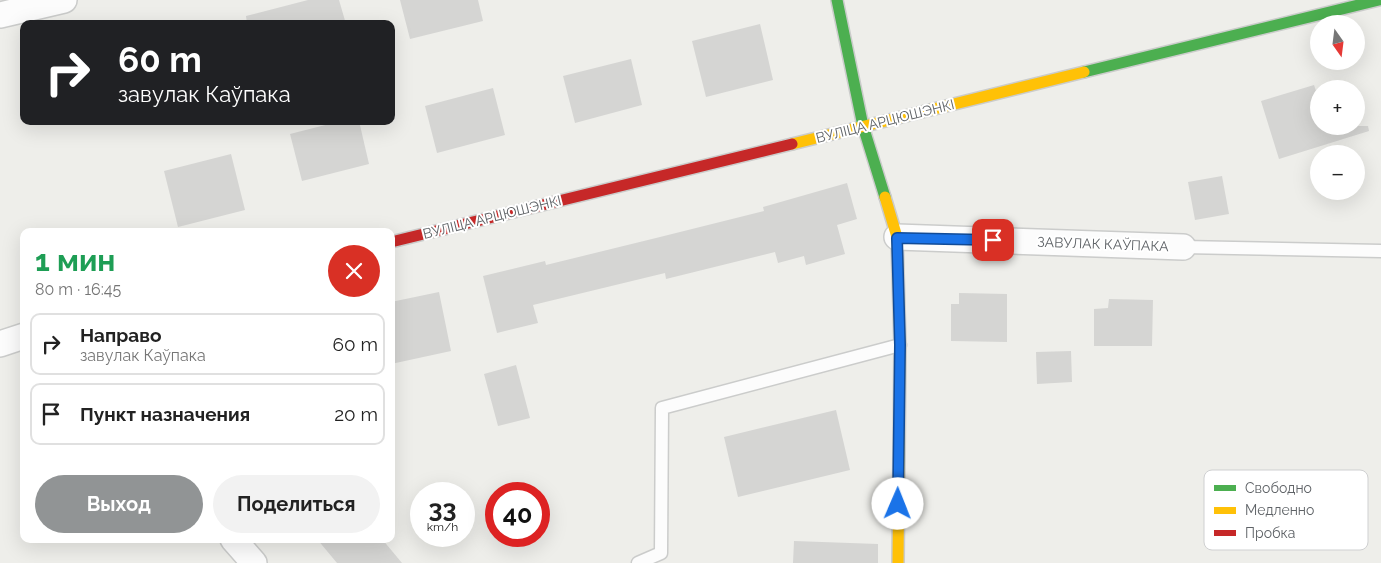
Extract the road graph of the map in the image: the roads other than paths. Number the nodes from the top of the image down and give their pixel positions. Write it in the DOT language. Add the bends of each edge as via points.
graph roads {
  1 [pos="64,0"];
  2 [pos="837,0"];
  3 [pos="1379,0"];
  4 [pos="0,15"];
  5 [pos="863,126"];
  6 [pos="897,238"];
  7 [pos="395,241"];
  8 [pos="1184,247"];
  9 [pos="1381,251"];
  10 [pos="20,337"];
  11 [pos="0,344"];
  12 [pos="900,345"];
  13 [pos="236,543"];
  14 [pos="254,563"];
  15 [pos="638,563"];
  16 [pos="898,563"];
  1 -- 4 [label="street"];
  2 -- 5 [label="street"];
  3 -- 5 [label="street, ВУЛІЦА АРЦЮШЭНКІ"];
  5 -- 6 [label="street"];
  5 -- 7 [label="street, ВУЛІЦА АРЦЮШЭНКІ"];
  6 -- 8 [label="street, ЗАВУЛАК КАЎПАКА"];
  6 -- 12 [label="street"];
  8 -- 9 [label="lane"];
  10 -- 11 [label="street"];
  12 -- 15 [label="lane" via="662,408 661,553"];
  12 -- 16 [label="street"];
  13 -- 14 [label="street"];
}
